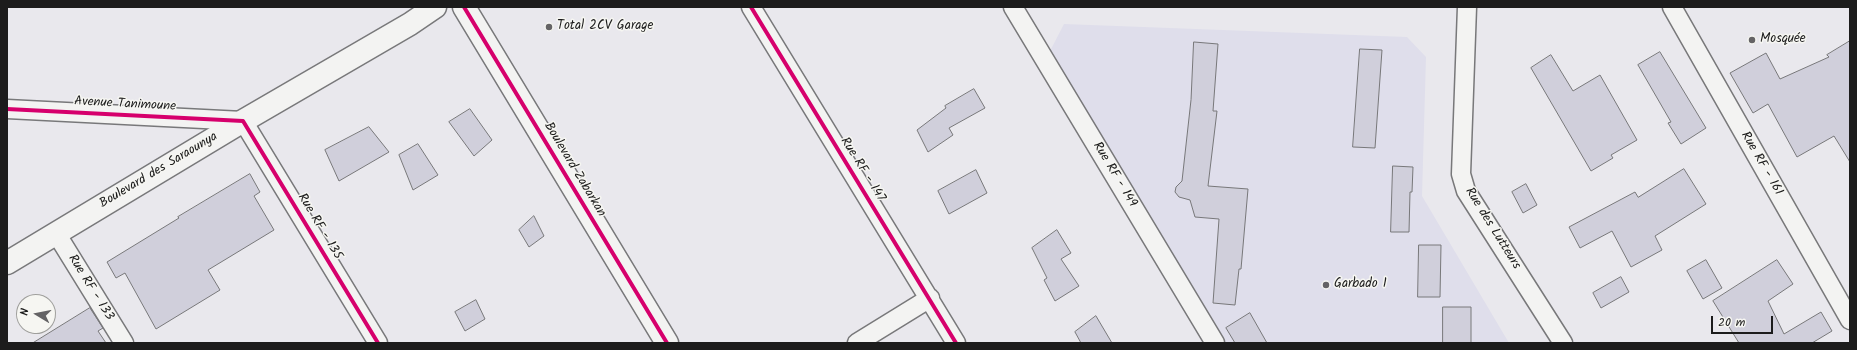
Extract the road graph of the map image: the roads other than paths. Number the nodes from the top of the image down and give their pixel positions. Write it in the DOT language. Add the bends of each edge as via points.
graph roads {
  1 [pos="435,7"];
  2 [pos="464,7"];
  3 [pos="751,7"];
  4 [pos="1013,7"];
  5 [pos="1467,7"];
  6 [pos="1672,7"];
  7 [pos="7,109"];
  8 [pos="243,121"];
  9 [pos="56,233"];
  10 [pos="7,263"];
  11 [pos="930,298"];
  12 [pos="1850,320"];
  13 [pos="124,343"];
  14 [pos="378,343"];
  15 [pos="666,343"];
  16 [pos="857,343"];
  17 [pos="956,343"];
  18 [pos="1215,343"];
  19 [pos="1563,343"];
  1 -- 8 [label="main road, Boulevard des Saraounya"];
  2 -- 15 [label="main road, Boulevard Zabarkan"];
  3 -- 11 [label="street, Rue RF - 147"];
  4 -- 18 [label="street, Rue RF - 149"];
  5 -- 19 [label="street, Rue des Lutteurs" via="1461,174 1466,190"];
  6 -- 12 [label="street, Rue RF - 161"];
  7 -- 8 [label="street, Avenue Tanimoune"];
  8 -- 9 [label="main road, Boulevard des Saraounya"];
  8 -- 14 [label="street, Rue RF - 135"];
  9 -- 10 [label="main road, Boulevard des Saraounya"];
  9 -- 13 [label="street, Rue RF - 133"];
  11 -- 16 [label="street"];
  11 -- 17 [label="street, Rue RF - 147"];
}
